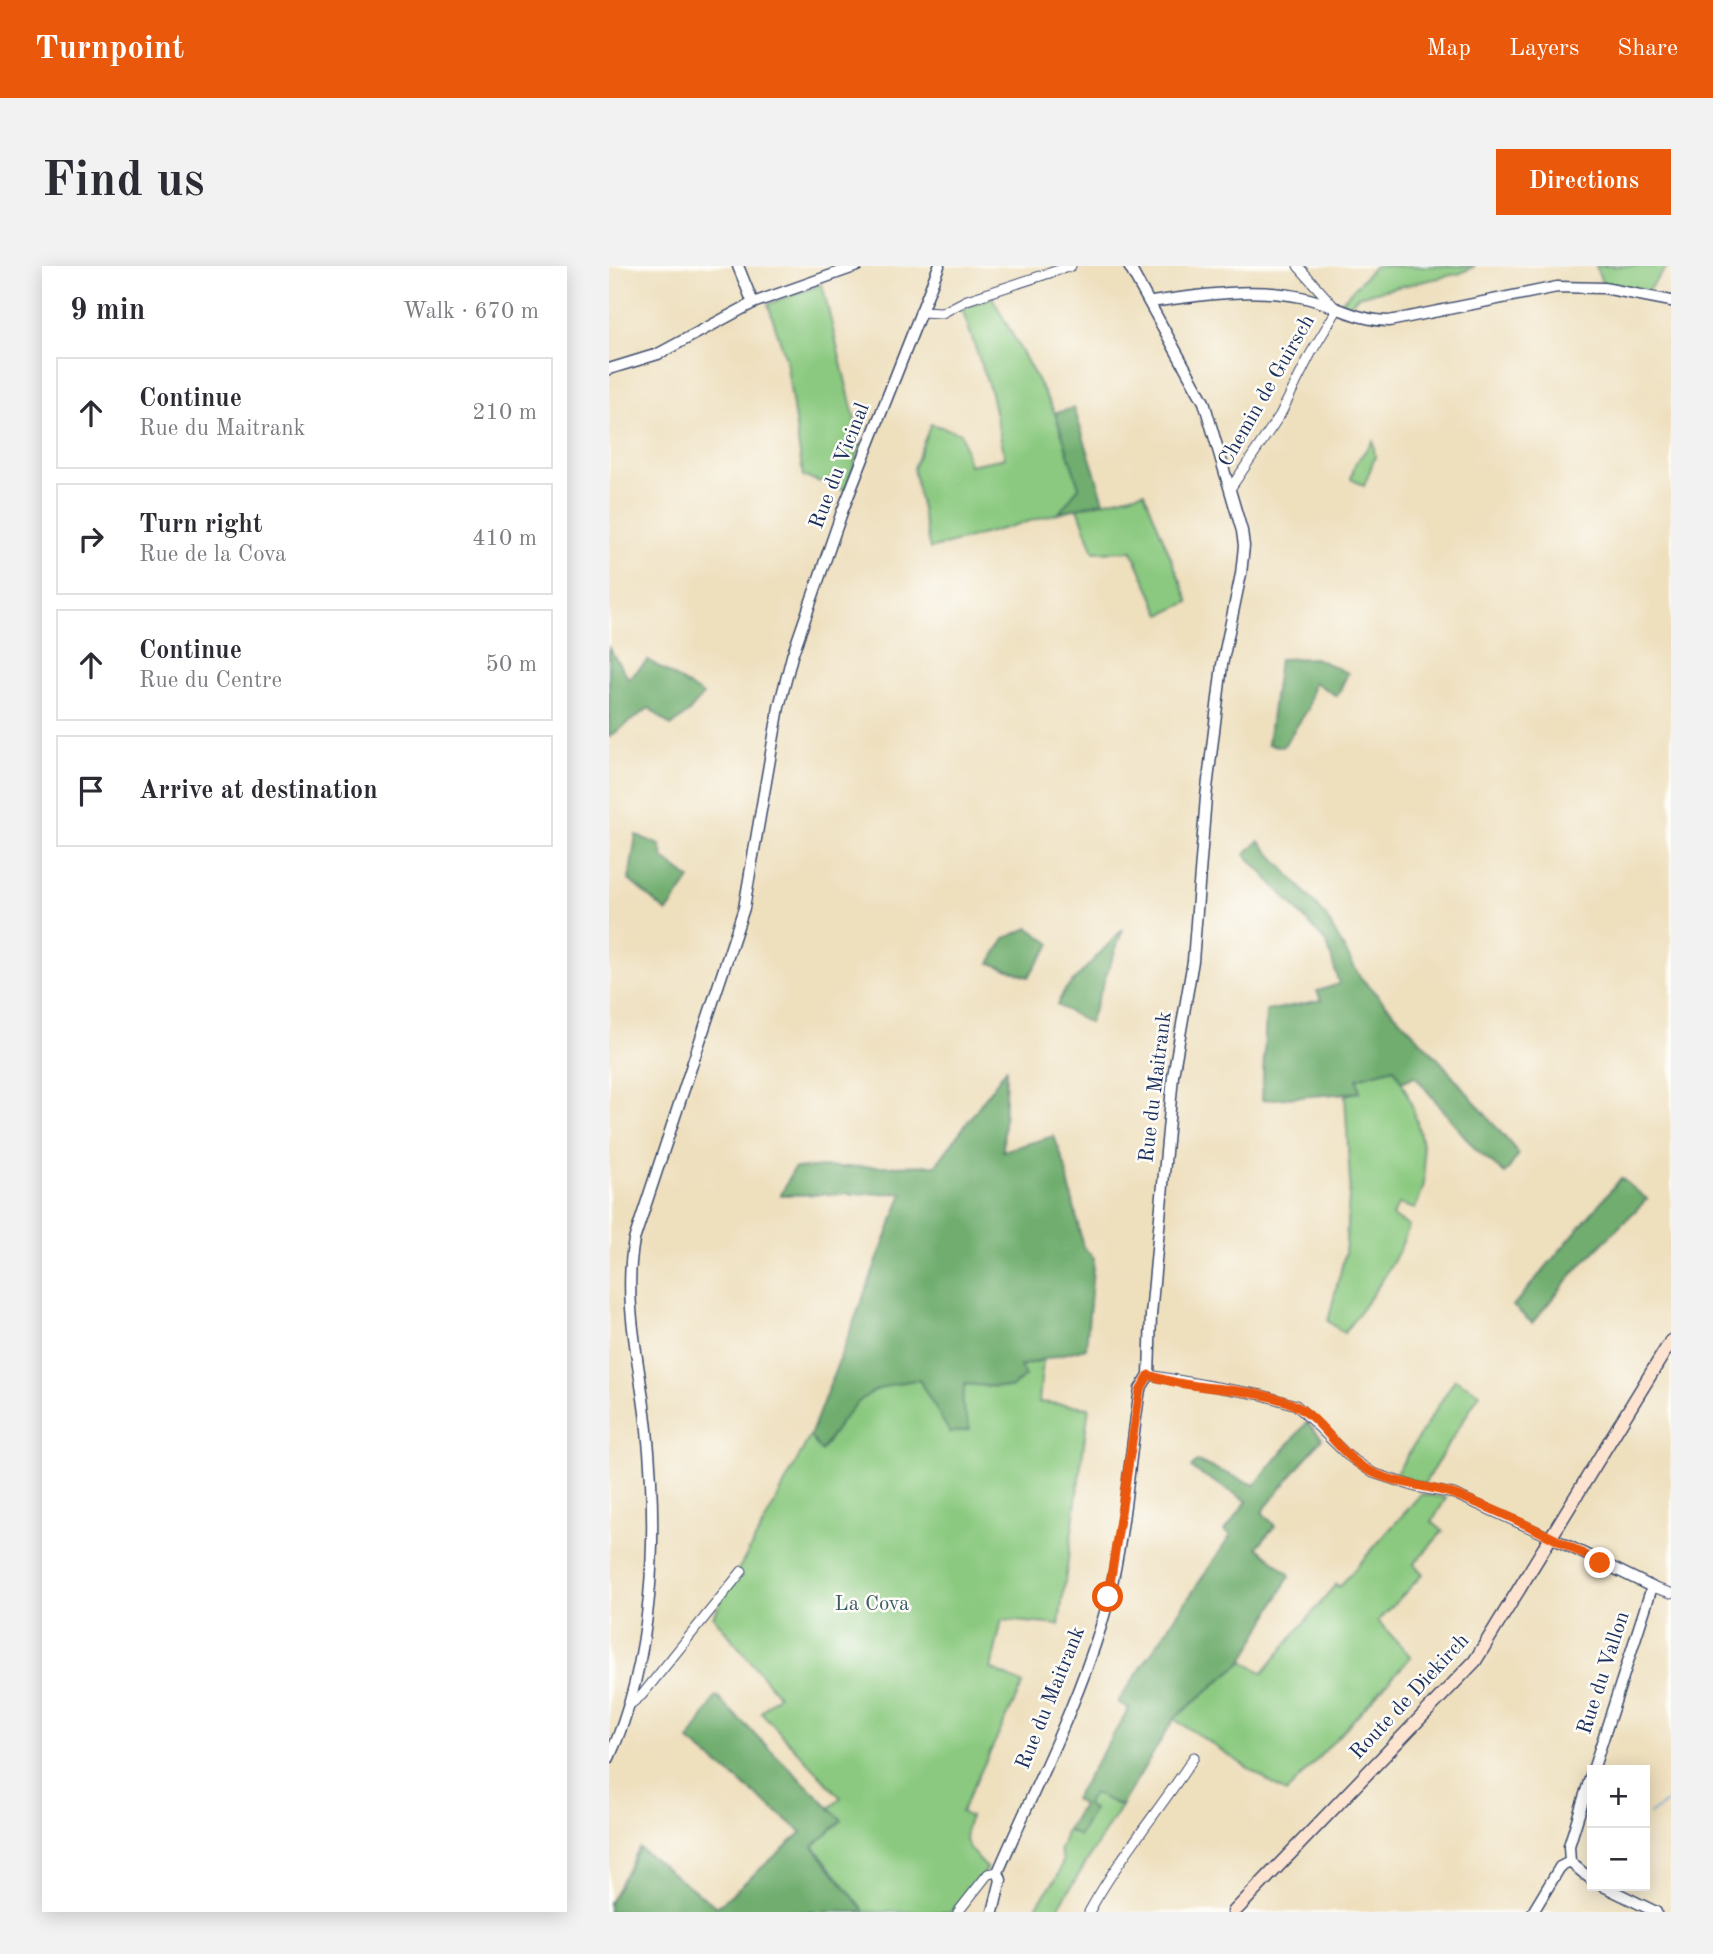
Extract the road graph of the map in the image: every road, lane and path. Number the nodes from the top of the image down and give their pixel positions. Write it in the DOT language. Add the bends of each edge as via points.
graph roads {
  1 [pos="737,266"];
  2 [pos="857,266"];
  3 [pos="939,266"];
  4 [pos="1071,266"];
  5 [pos="1129,266"];
  6 [pos="1298,266"];
  7 [pos="1671,301"];
  8 [pos="1151,302"];
  9 [pos="753,303"];
  10 [pos="1337,310"];
  11 [pos="920,312"];
  12 [pos="609,369"];
  13 [pos="1230,489"];
  14 [pos="1671,1341"];
  15 [pos="1149,1375"];
  16 [pos="1552,1538"];
  17 [pos="742,1571"];
  18 [pos="1652,1587"];
  19 [pos="1671,1593"];
  20 [pos="632,1703"];
  21 [pos="1194,1757"];
  22 [pos="609,1758"];
  23 [pos="1595,1765"];
  24 [pos="1587,1790"];
  25 [pos="1570,1863"];
  26 [pos="997,1871"];
  27 [pos="1587,1876"];
  28 [pos="1613,1891"];
  29 [pos="958,1912"];
  30 [pos="993,1912"];
  31 [pos="1089,1912"];
  32 [pos="1234,1912"];
  33 [pos="1533,1912"];
  34 [pos="1656,1912"];
  1 -- 9 [label="street"];
  2 -- 9 [label="street"];
  3 -- 11 [label="street, Rue du Vicinal"];
  4 -- 11 [label="street" via="941,313"];
  5 -- 8 [label="street, Rue du Maitrank"];
  6 -- 10 [label="street"];
  7 -- 10 [label="street, Chemin de Guirsch" via="1580,285 1404,320 1369,321"];
  8 -- 10 [label="street, Chemin de Guirsch" via="1267,292 1306,298"];
  8 -- 13 [label="street, Rue du Maitrank" via="1204,402"];
  9 -- 12 [label="street" via="658,354"];
  10 -- 13 [label="street, Chemin de Guirsch" via="1280,415"];
  11 -- 20 [label="street, Rue du Vicinal" via="842,512 785,681 744,908 632,1252 631,1294 651,1510 648,1607"];
  13 -- 15 [label="street, Rue du Maitrank" via="1244,557 1223,660 1194,953 1173,1076"];
  14 -- 16 [label="main road, Route de Diekirch"];
  15 -- 16 [label="street" via="1286,1401 1373,1473 1454,1494"];
  15 -- 26 [label="street, Rue du Maitrank" via="1140,1390 1101,1625"];
  16 -- 18 [label="street"];
  16 -- 32 [label="main road, Route de Diekirch" via="1475,1661"];
  17 -- 20 [label="street"];
  18 -- 19 [label="street"];
  18 -- 23 [label="street, Rue du Vallon"];
  20 -- 22 [label="street, Rue du Vicinal"];
  21 -- 31 [label="street" via="1159,1812 1123,1854"];
  24 -- 25 [label="street, Rue du Vallon" via="1569,1846"];
  25 -- 27 [label="street"];
  25 -- 33 [label="street" via="1560,1867"];
  26 -- 29 [label="street" via="988,1874"];
  26 -- 30 [label="street, Rue du Maitrank" via="1001,1880"];
  28 -- 34 [label="street"];
}
